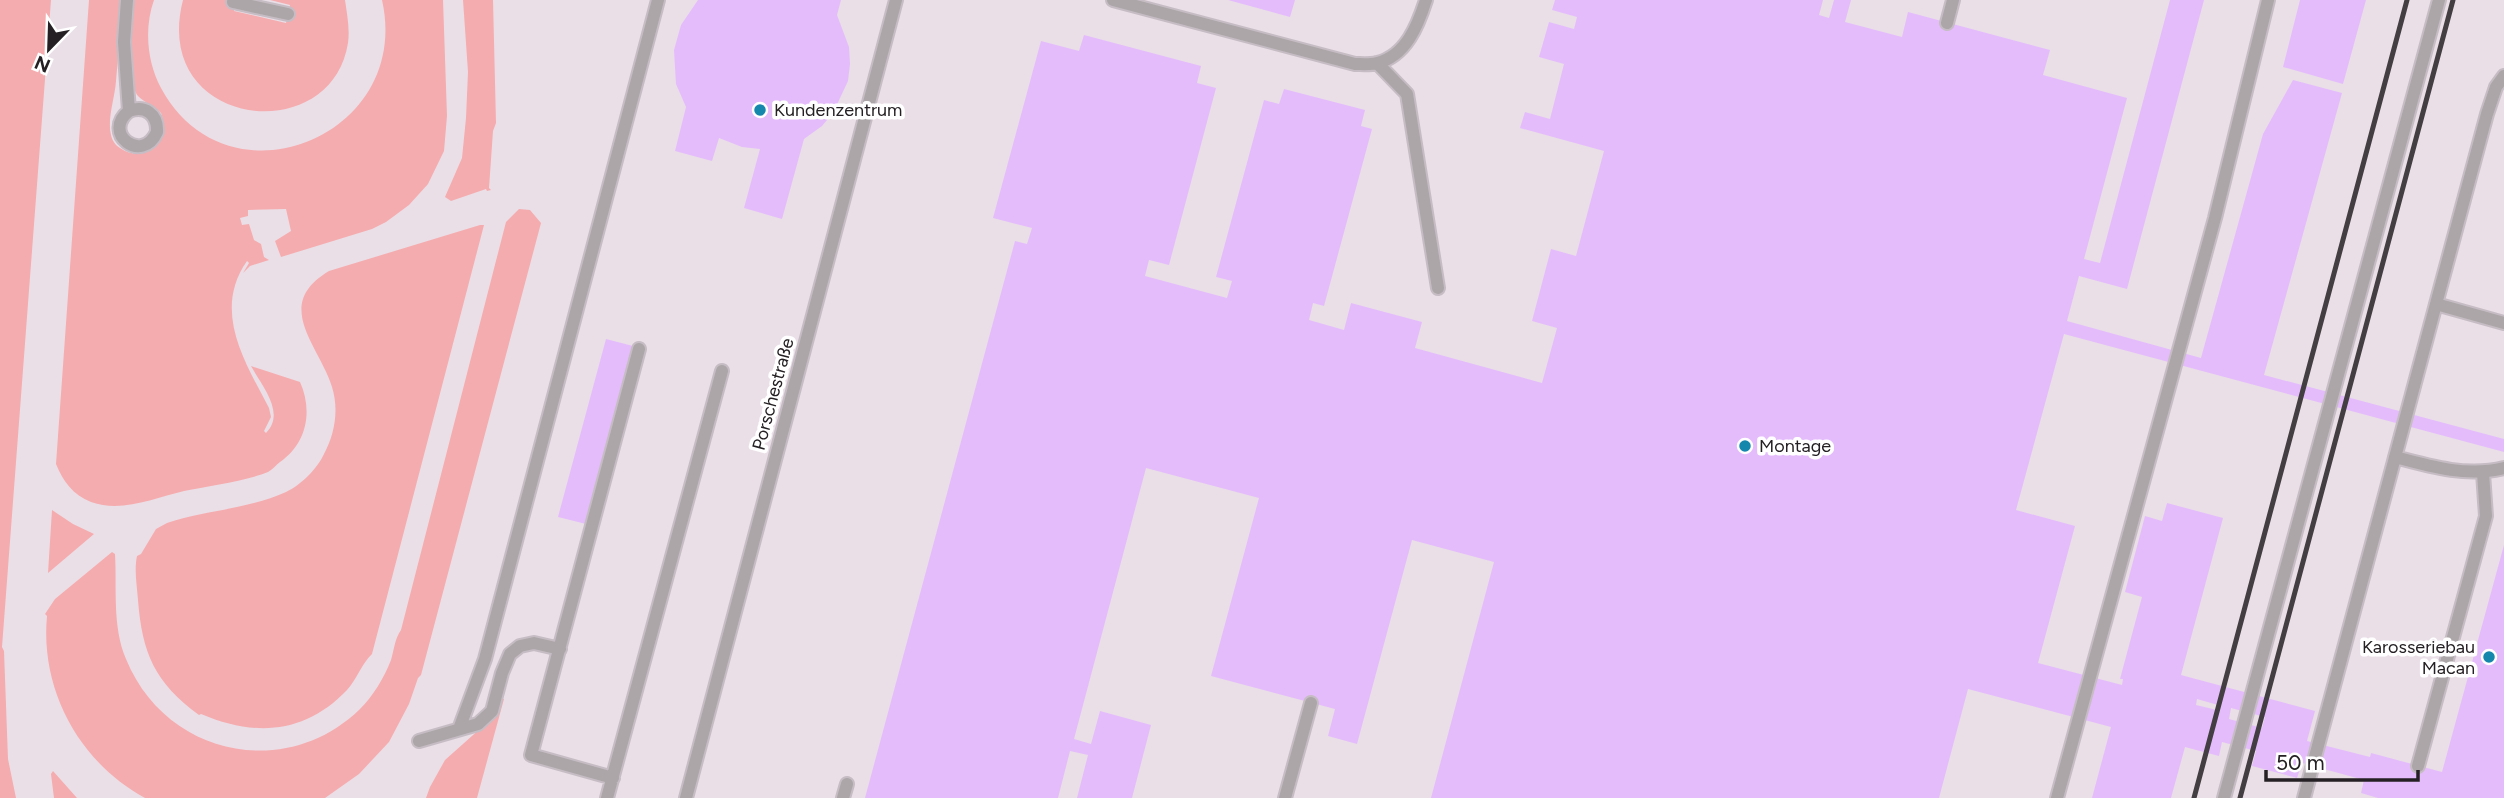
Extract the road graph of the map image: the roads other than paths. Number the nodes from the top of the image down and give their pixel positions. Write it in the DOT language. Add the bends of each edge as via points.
graph roads {
  1 [pos="127,0"];
  2 [pos="658,0"];
  3 [pos="896,0"];
  4 [pos="1113,0"];
  5 [pos="1426,0"];
  6 [pos="1953,0"];
  7 [pos="2268,0"];
  8 [pos="2439,0"];
  9 [pos="233,2"];
  10 [pos="260,4"];
  11 [pos="288,14"];
  12 [pos="1947,23"];
  13 [pos="1377,63"];
  14 [pos="2504,76"];
  15 [pos="129,111"];
  16 [pos="1438,288"];
  17 [pos="2436,304"];
  18 [pos="2504,323"];
  19 [pos="639,349"];
  20 [pos="722,371"];
  21 [pos="2395,457"];
  22 [pos="2504,468"];
  23 [pos="2483,473"];
  24 [pos="560,649"];
  25 [pos="1311,703"];
  26 [pos="459,729"];
  27 [pos="419,741"];
  28 [pos="2418,766"];
  29 [pos="613,778"];
  30 [pos="847,784"];
  31 [pos="607,798"];
  32 [pos="686,798"];
  33 [pos="843,798"];
  34 [pos="1285,798"];
  35 [pos="2057,798"];
  36 [pos="2224,798"];
  37 [pos="2304,798"];
  1 -- 15 [label="lane" via="124,42"];
  2 -- 26 [label="lane" via="485,659"];
  3 -- 32 [label="lane, Porschestraße"];
  4 -- 13 [label="lane" via="1354,64"];
  5 -- 13 [label="lane" via="1410,39"];
  6 -- 12 [label="lane"];
  7 -- 35 [label="lane" via="2215,218"];
  8 -- 36 [label="lane"];
  9 -- 10 [label="lane"];
  10 -- 11 [label="lane"];
  13 -- 16 [label="lane" via="1406,94"];
  14 -- 17 [label="lane" via="2487,114"];
  17 -- 18 [label="lane"];
  17 -- 21 [label="lane"];
  19 -- 24 [label="lane"];
  20 -- 29 [label="lane"];
  21 -- 23 [label="lane" via="2441,469"];
  21 -- 37 [label="lane"];
  22 -- 23 [label="lane"];
  23 -- 28 [label="lane" via="2486,516"];
  24 -- 26 [label="lane" via="534,643 520,646 510,654 492,711 478,724"];
  24 -- 29 [label="lane" via="531,755"];
  25 -- 34 [label="lane"];
  26 -- 27 [label="lane"];
  29 -- 31 [label="lane"];
  30 -- 33 [label="lane"];
}
